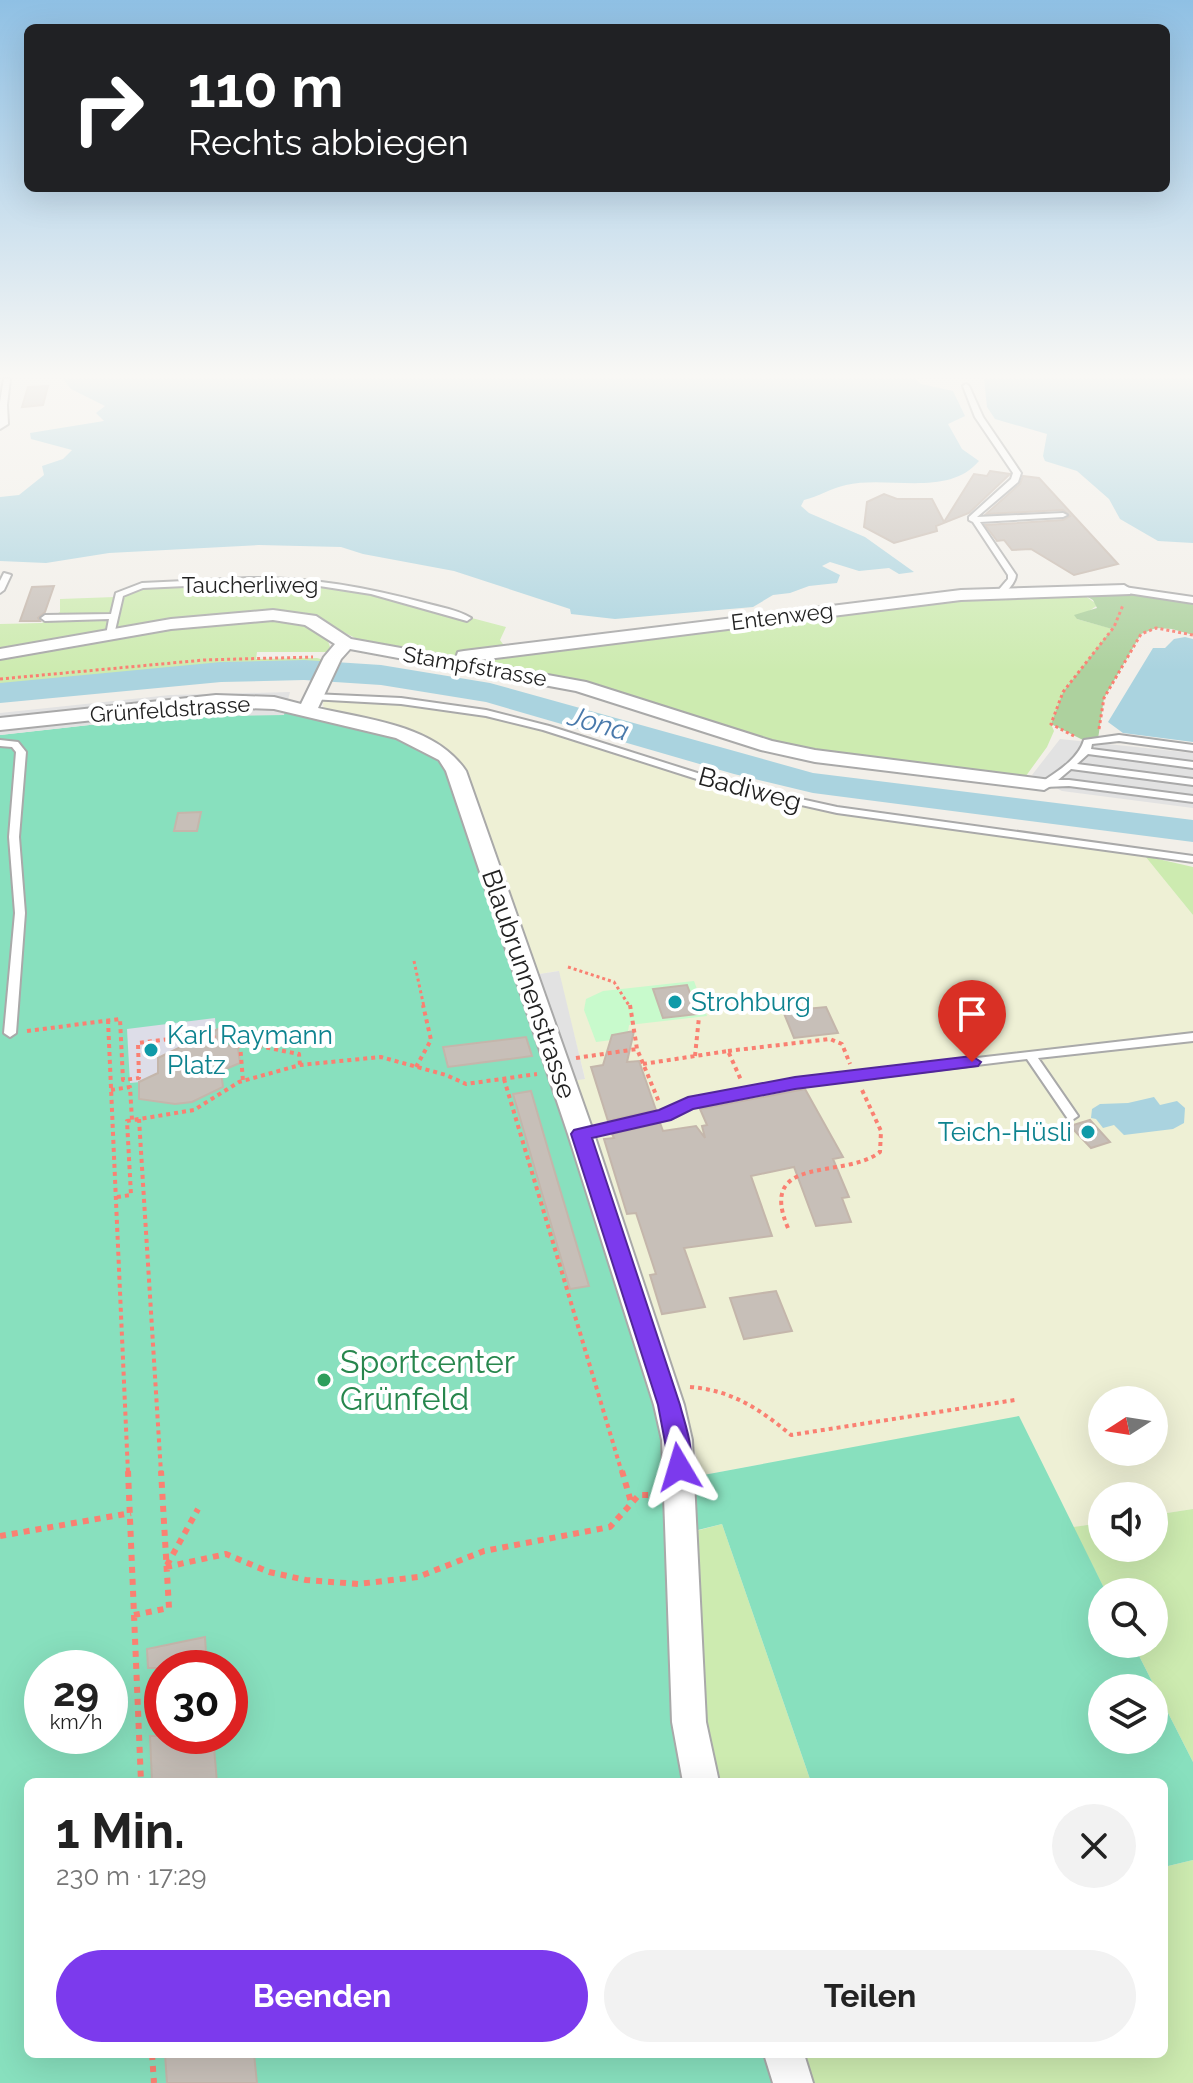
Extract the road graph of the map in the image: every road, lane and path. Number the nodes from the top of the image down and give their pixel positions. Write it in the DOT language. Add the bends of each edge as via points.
graph roads {
  1 [pos="1016,476"];
  2 [pos="1063,515"];
  3 [pos="973,520"];
  4 [pos="7,575"];
  5 [pos="0,590"];
  6 [pos="1124,590"];
  7 [pos="1000,593"];
  8 [pos="1193,600"];
  9 [pos="115,616"];
  10 [pos="45,618"];
  11 [pos="467,618"];
  12 [pos="110,635"];
  13 [pos="1193,635"];
  14 [pos="339,650"];
  15 [pos="0,654"];
  16 [pos="442,659"];
  17 [pos="0,679"];
  18 [pos="314,697"];
  19 [pos="0,724"];
  20 [pos="0,743"];
  21 [pos="1090,744"];
  22 [pos="1193,748"];
  23 [pos="1193,765"];
  24 [pos="1070,766"];
  25 [pos="1193,782"];
  26 [pos="1044,784"];
  27 [pos="1193,799"];
  28 [pos="1193,859"];
  29 [pos="414,961"];
  30 [pos="568,967"];
  31 [pos="699,1017"];
  32 [pos="108,1020"];
  33 [pos="10,1033"];
  34 [pos="1193,1037"];
  35 [pos="240,1042"];
  36 [pos="637,1049"];
  37 [pos="728,1051"];
  38 [pos="1030,1055"];
  39 [pos="695,1056"];
  40 [pos="643,1064"];
  41 [pos="300,1065"];
  42 [pos="557,1066"];
  43 [pos="416,1067"];
  44 [pos="855,1075"];
  45 [pos="504,1079"];
  46 [pos="243,1081"];
  47 [pos="111,1090"];
  48 [pos="746,1092"];
  49 [pos="664,1115"];
  50 [pos="1072,1116"];
  51 [pos="136,1119"];
  52 [pos="581,1134"];
  53 [pos="117,1197"];
  54 [pos="788,1228"];
  55 [pos="664,1391"];
  56 [pos="1015,1400"];
  57 [pos="680,1494"];
  58 [pos="631,1503"];
  59 [pos="198,1509"];
  60 [pos="131,1513"];
  61 [pos="0,1536"];
  62 [pos="166,1567"];
  63 [pos="134,1615"];
  64 [pos="141,1778"];
  65 [pos="700,1778"];
  66 [pos="152,2058"];
  67 [pos="785,2058"];
  68 [pos="154,2083"];
  69 [pos="793,2083"];
  1 -- 3 [label="lane"];
  2 -- 3 [label="lane"];
  3 -- 7 [label="lane" via="1012,575"];
  4 -- 5 [label="lane"];
  6 -- 7 [label="street, Entenweg"];
  6 -- 8 [label="lane"];
  6 -- 21 [label="path" via="1118,621 1063,692 1051,724"];
  7 -- 16 [label="street, Entenweg"];
  9 -- 10 [label="lane"];
  9 -- 11 [label="lane, Taucherliweg" via="119,595 142,586 262,580 363,591"];
  9 -- 12 [label="lane, Taucherliweg"];
  12 -- 14 [label="street, Stampfstrasse" via="190,622 288,616 310,620"];
  12 -- 15 [label="street, Stampfstrasse"];
  13 -- 21 [label="path" via="1156,628 1141,634 1104,698"];
  14 -- 16 [label="street, Stampfstrasse"];
  14 -- 17 [label="path"];
  14 -- 18 [label="street"];
  16 -- 26 [label="street, Stampfstrasse" via="579,686 780,749"];
  18 -- 19 [label="street, Grünfeldstrasse" via="274,703 216,701"];
  18 -- 28 [label="lane, Badiweg" via="401,701 486,713 729,786 837,810"];
  18 -- 42 [label="street, Blaubrunnenstrasse" via="446,756 456,771"];
  20 -- 33 [label="lane" via="15,744 21,752 14,837 20,913"];
  21 -- 22 [label="lane" via="1119,738"];
  21 -- 23 [label="lane"];
  21 -- 24 [label="lane"];
  24 -- 25 [label="lane"];
  24 -- 26 [label="lane"];
  26 -- 27 [label="lane"];
  29 -- 43 [label="path" via="431,1040"];
  30 -- 36 [label="path" via="614,982 630,1005"];
  31 -- 39 [label="path"];
  32 -- 33 [label="path"];
  32 -- 35 [label="path" via="120,1019 123,1080 139,1078 138,1043 202,1035"];
  32 -- 47 [label="path"];
  34 -- 38 [label="lane"];
  35 -- 41 [label="path" via="299,1054"];
  35 -- 46 [label="path"];
  36 -- 40 [label="path"];
  36 -- 42 [label="path"];
  37 -- 39 [label="path"];
  37 -- 44 [label="path" via="830,1039 842,1044"];
  37 -- 48 [label="path"];
  38 -- 44 [label="lane"];
  38 -- 50 [label="lane"];
  39 -- 40 [label="path"];
  40 -- 49 [label="path"];
  41 -- 43 [label="path" via="381,1057"];
  41 -- 46 [label="path"];
  42 -- 45 [label="path"];
  42 -- 52 [label="street, Blaubrunnenstrasse"];
  43 -- 45 [label="path" via="466,1084"];
  44 -- 48 [label="lane"];
  44 -- 54 [label="path" via="883,1139 881,1150 868,1162 810,1171 788,1181 780,1204"];
  45 -- 58 [label="path"];
  46 -- 51 [label="path" via="194,1110"];
  47 -- 51 [label="path" via="130,1087"];
  47 -- 53 [label="path"];
  48 -- 49 [label="lane" via="688,1103"];
  49 -- 52 [label="lane"];
  51 -- 53 [label="path" via="127,1121 131,1195"];
  51 -- 62 [label="path"];
  52 -- 55 [label="street, Blaubrunnenstrasse"];
  53 -- 60 [label="path"];
  55 -- 56 [label="path" via="725,1390 791,1435"];
  55 -- 57 [label="street, Blaubrunnenstrasse" via="677,1440"];
  57 -- 58 [label="path" via="639,1495"];
  57 -- 65 [label="street, Blaubrunnenstrasse" via="689,1722"];
  58 -- 62 [label="path" via="610,1527 484,1551 418,1577 389,1581 306,1580 226,1554"];
  59 -- 62 [label="path"];
  60 -- 61 [label="path"];
  60 -- 63 [label="path"];
  62 -- 63 [label="path" via="169,1608"];
  63 -- 64 [label="path"];
  66 -- 68 [label="path"];
  67 -- 69 [label="street"];
}
